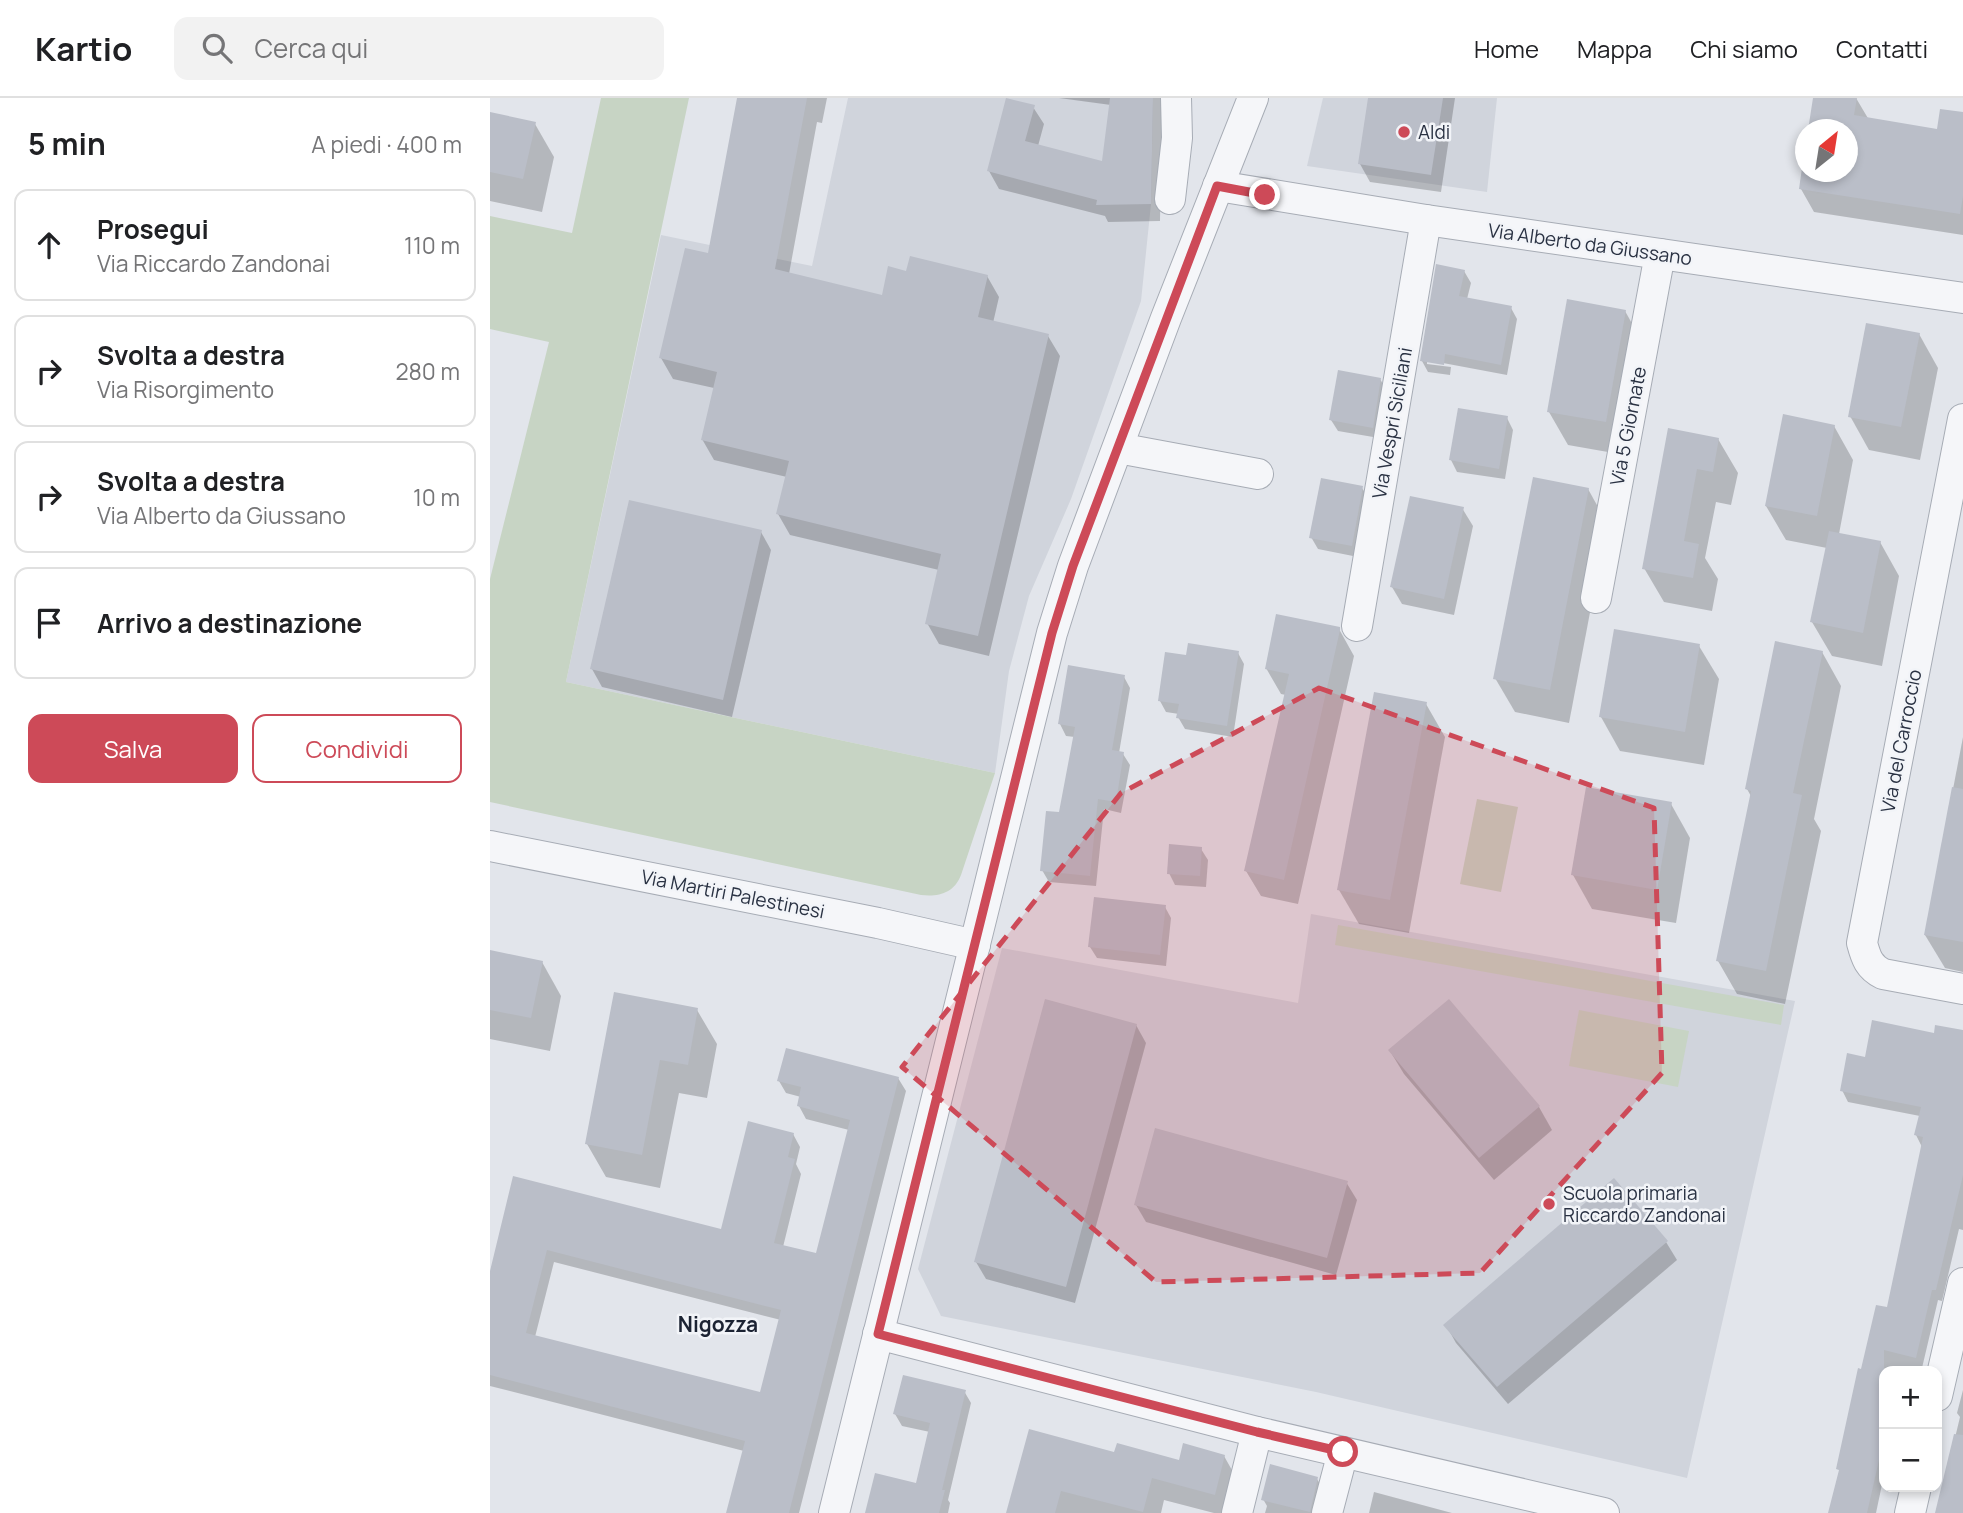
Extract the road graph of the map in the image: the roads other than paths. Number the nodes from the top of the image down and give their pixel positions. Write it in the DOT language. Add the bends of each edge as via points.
graph roads {
  1 [pos="1176,98"];
  2 [pos="1253,98"];
  3 [pos="1217,186"];
  4 [pos="1170,199"];
  5 [pos="1426,220"];
  6 [pos="1660,254"];
  7 [pos="1963,298"];
  8 [pos="1963,419"];
  9 [pos="1118,448"];
  10 [pos="1258,474"];
  11 [pos="1595,598"];
  12 [pos="1357,626"];
  13 [pos="490,846"];
  14 [pos="975,945"];
  15 [pos="1963,989"];
  16 [pos="1963,1283"];
  17 [pos="878,1334"];
  18 [pos="1942,1374"];
  19 [pos="1257,1432"];
  20 [pos="1343,1452"];
  21 [pos="1915,1492"];
  22 [pos="1558,1508"];
  23 [pos="834,1513"];
  24 [pos="1237,1513"];
  25 [pos="1327,1513"];
  26 [pos="1604,1513"];
  27 [pos="1910,1513"];
  1 -- 4 [label="street"];
  2 -- 3 [label="street"];
  3 -- 5 [label="street, Via Alberto da Giussano"];
  3 -- 9 [label="street"];
  5 -- 6 [label="street, Via Alberto da Giussano"];
  5 -- 12 [label="street, Via Vespri Siciliani"];
  6 -- 7 [label="street, Via Alberto da Giussano"];
  6 -- 11 [label="street, Via 5 Giornate"];
  8 -- 15 [label="street, Via del Carroccio" via="1863,943 1866,958 1883,974"];
  9 -- 10 [label="street"];
  9 -- 14 [label="street" via="1052,633"];
  13 -- 14 [label="street, Via Martiri Palestinesi"];
  14 -- 17 [label="street"];
  16 -- 18 [label="street"];
  17 -- 19 [label="street"];
  17 -- 23 [label="street"];
  19 -- 20 [label="street"];
  19 -- 24 [label="street"];
  20 -- 22 [label="street"];
  20 -- 25 [label="street"];
  21 -- 27 [label="street"];
  22 -- 26 [label="street"];
}
